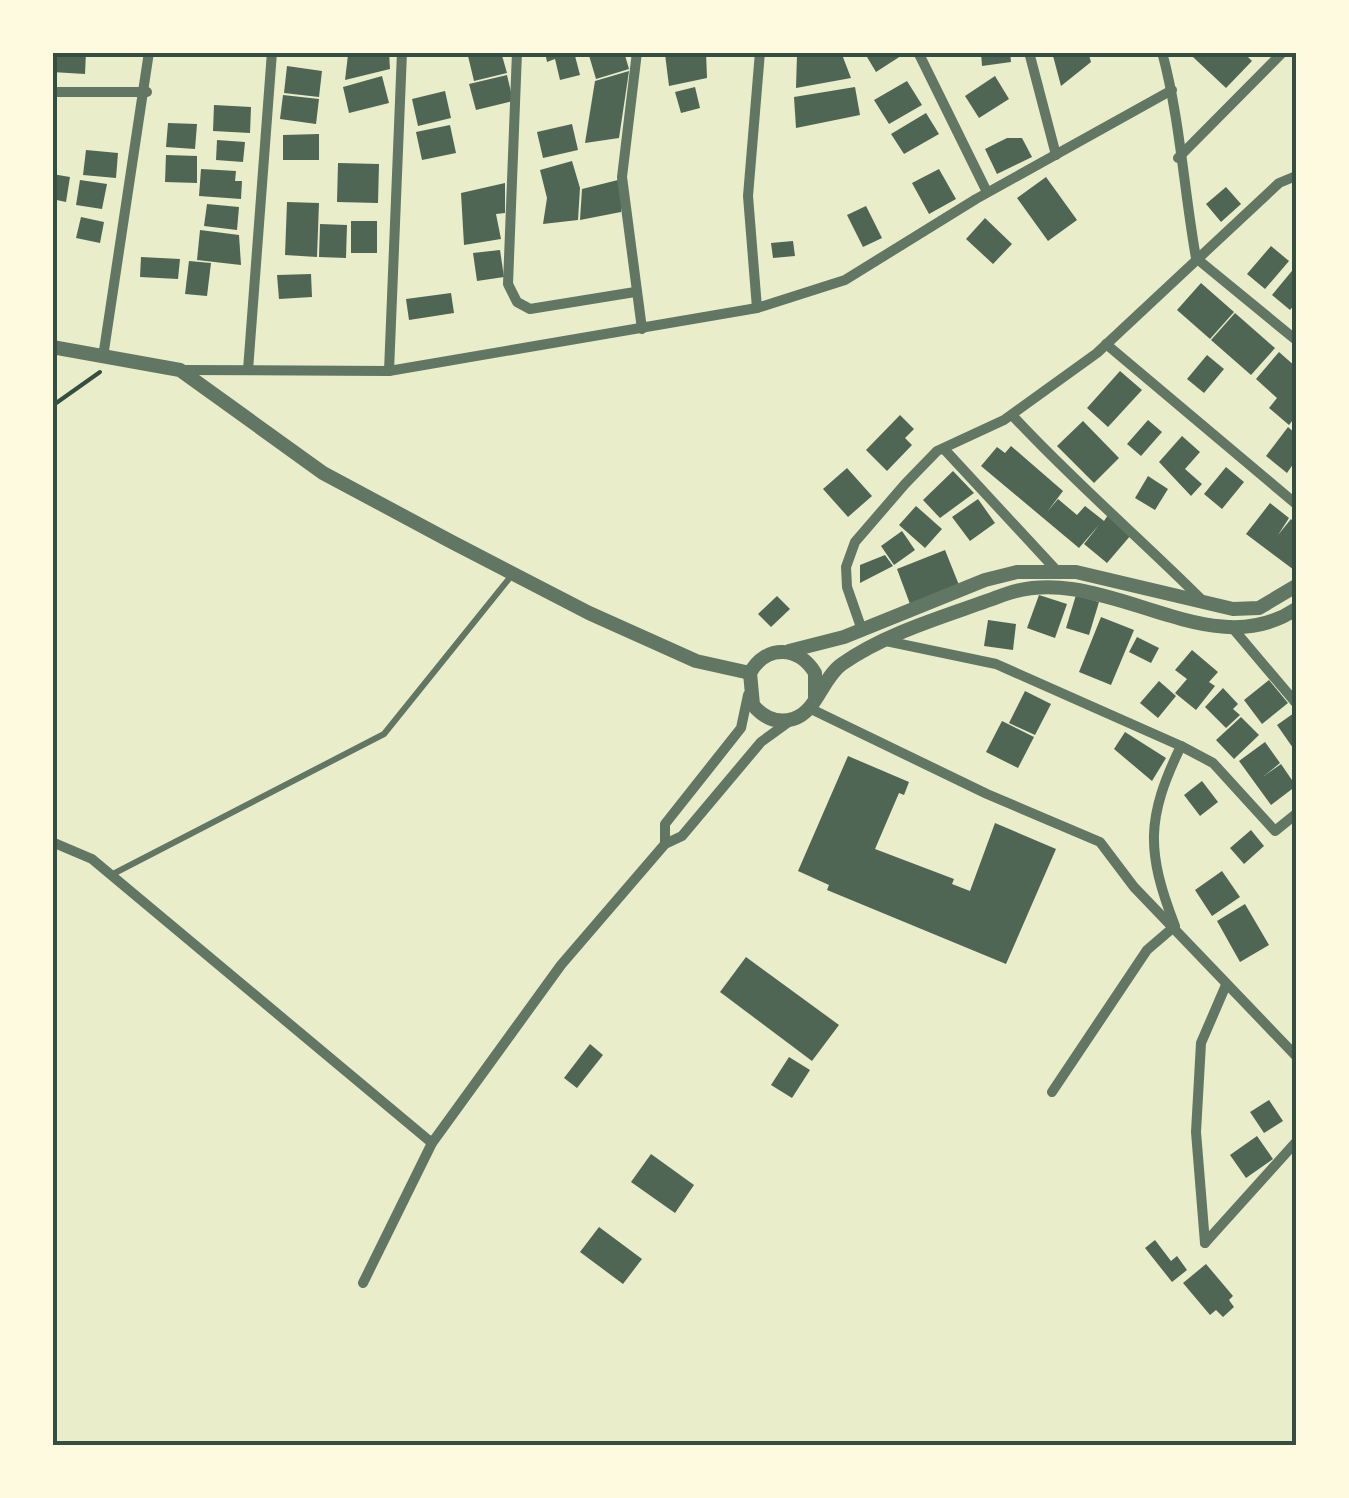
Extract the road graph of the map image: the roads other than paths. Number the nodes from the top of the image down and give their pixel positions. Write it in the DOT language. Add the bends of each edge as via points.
graph roads {
  1 [pos="150,52"];
  2 [pos="272,52"];
  3 [pos="402,52"];
  4 [pos="517,52"];
  5 [pos="637,52"];
  6 [pos="760,52"];
  7 [pos="918,52"];
  8 [pos="1030,52"];
  9 [pos="1162,52"];
  10 [pos="1283,52"];
  11 [pos="1172,90"];
  12 [pos="147,92"];
  13 [pos="53,95"];
  14 [pos="1056,155"];
  15 [pos="1178,158"];
  16 [pos="1296,176"];
  17 [pos="987,192"];
  18 [pos="1196,258"];
  19 [pos="635,292"];
  20 [pos="757,308"];
  21 [pos="642,329"];
  22 [pos="1296,340"];
  23 [pos="1106,344"];
  24 [pos="52,347"];
  25 [pos="103,357"];
  26 [pos="180,370"];
  27 [pos="248,370"];
  28 [pos="389,371"];
  29 [pos="1012,415"];
  30 [pos="945,450"];
  31 [pos="1296,504"];
  32 [pos="1057,571"];
  33 [pos="513,574"];
  34 [pos="1296,586"];
  35 [pos="1208,605"];
  36 [pos="1296,608"];
  37 [pos="1230,625"];
  38 [pos="862,630"];
  39 [pos="886,641"];
  40 [pos="788,651"];
  41 [pos="750,673"];
  42 [pos="748,695"];
  43 [pos="812,703"];
  44 [pos="1296,703"];
  45 [pos="791,720"];
  46 [pos="1181,746"];
  47 [pos="1296,814"];
  48 [pos="52,842"];
  49 [pos="665,844"];
  50 [pos="111,875"];
  51 [pos="1175,926"];
  52 [pos="1226,985"];
  53 [pos="1296,1056"];
  54 [pos="1052,1092"];
  55 [pos="1296,1142"];
  56 [pos="432,1143"];
  57 [pos="363,1283"];
  1 -- 12 [label="street"];
  2 -- 27 [label="street"];
  3 -- 28 [label="street"];
  4 -- 19 [label="street" via="508,225 508,284 516,302 530,309"];
  5 -- 19 [label="street" via="622,177"];
  6 -- 20 [label="street" via="748,196"];
  7 -- 17 [label="street"];
  8 -- 14 [label="street"];
  9 -- 11 [label="street"];
  10 -- 15 [label="street"];
  11 -- 14 [label="street"];
  11 -- 15 [label="street"];
  12 -- 13 [label="street"];
  12 -- 25 [label="street"];
  14 -- 17 [label="street"];
  15 -- 18 [label="street"];
  16 -- 18 [label="street" via="1279,183"];
  17 -- 20 [label="street" via="845,280"];
  18 -- 22 [label="street"];
  18 -- 23 [label="street"];
  19 -- 21 [label="street"];
  20 -- 21 [label="street"];
  21 -- 28 [label="street"];
  23 -- 29 [label="street"];
  23 -- 31 [label="street"];
  24 -- 25 [label="street"];
  25 -- 26 [label="street"];
  26 -- 27 [label="street"];
  26 -- 33 [label="street" via="323,473"];
  27 -- 28 [label="street"];
  29 -- 30 [label="street"];
  29 -- 35 [label="street" via="1079,488"];
  30 -- 32 [label="street"];
  30 -- 38 [label="street" via="904,484 856,542 847,587"];
  32 -- 35 [label="street"];
  32 -- 38 [label="street" via="984,580"];
  33 -- 41 [label="street" via="696,661"];
  33 -- 50 [label="lane" via="384,734"];
  34 -- 35 [label="street" via="1258,608"];
  35 -- 37 [label="street"];
  36 -- 37 [label="street" via="1276,620"];
  37 -- 39 [label="street" via="1040,584"];
  37 -- 44 [label="street"];
  38 -- 40 [label="street"];
  39 -- 43 [label="street" via="839,665"];
  39 -- 46 [label="street" via="996,664"];
  40 -- 41 [label="street" via="764,656"];
  40 -- 43 [label="street" via="815,674"];
  41 -- 42 [label="street"];
  42 -- 45 [label="street" via="770,719"];
  42 -- 49 [label="street" via="742,728 665,824"];
  43 -- 45 [label="street"];
  43 -- 51 [label="street" via="987,794 1100,842"];
  45 -- 49 [label="street" via="761,742 682,836"];
  46 -- 47 [label="street" via="1213,763 1275,831"];
  46 -- 51 [label="street" via="1152,820 1152,852"];
  48 -- 50 [label="street"];
  49 -- 56 [label="street" via="560,965"];
  50 -- 56 [label="street"];
  51 -- 52 [label="street"];
  51 -- 54 [label="street" via="1148,950"];
  52 -- 53 [label="street"];
  52 -- 55 [label="street" via="1202,1044 1196,1132 1205,1243"];
  56 -- 57 [label="street"];
}
